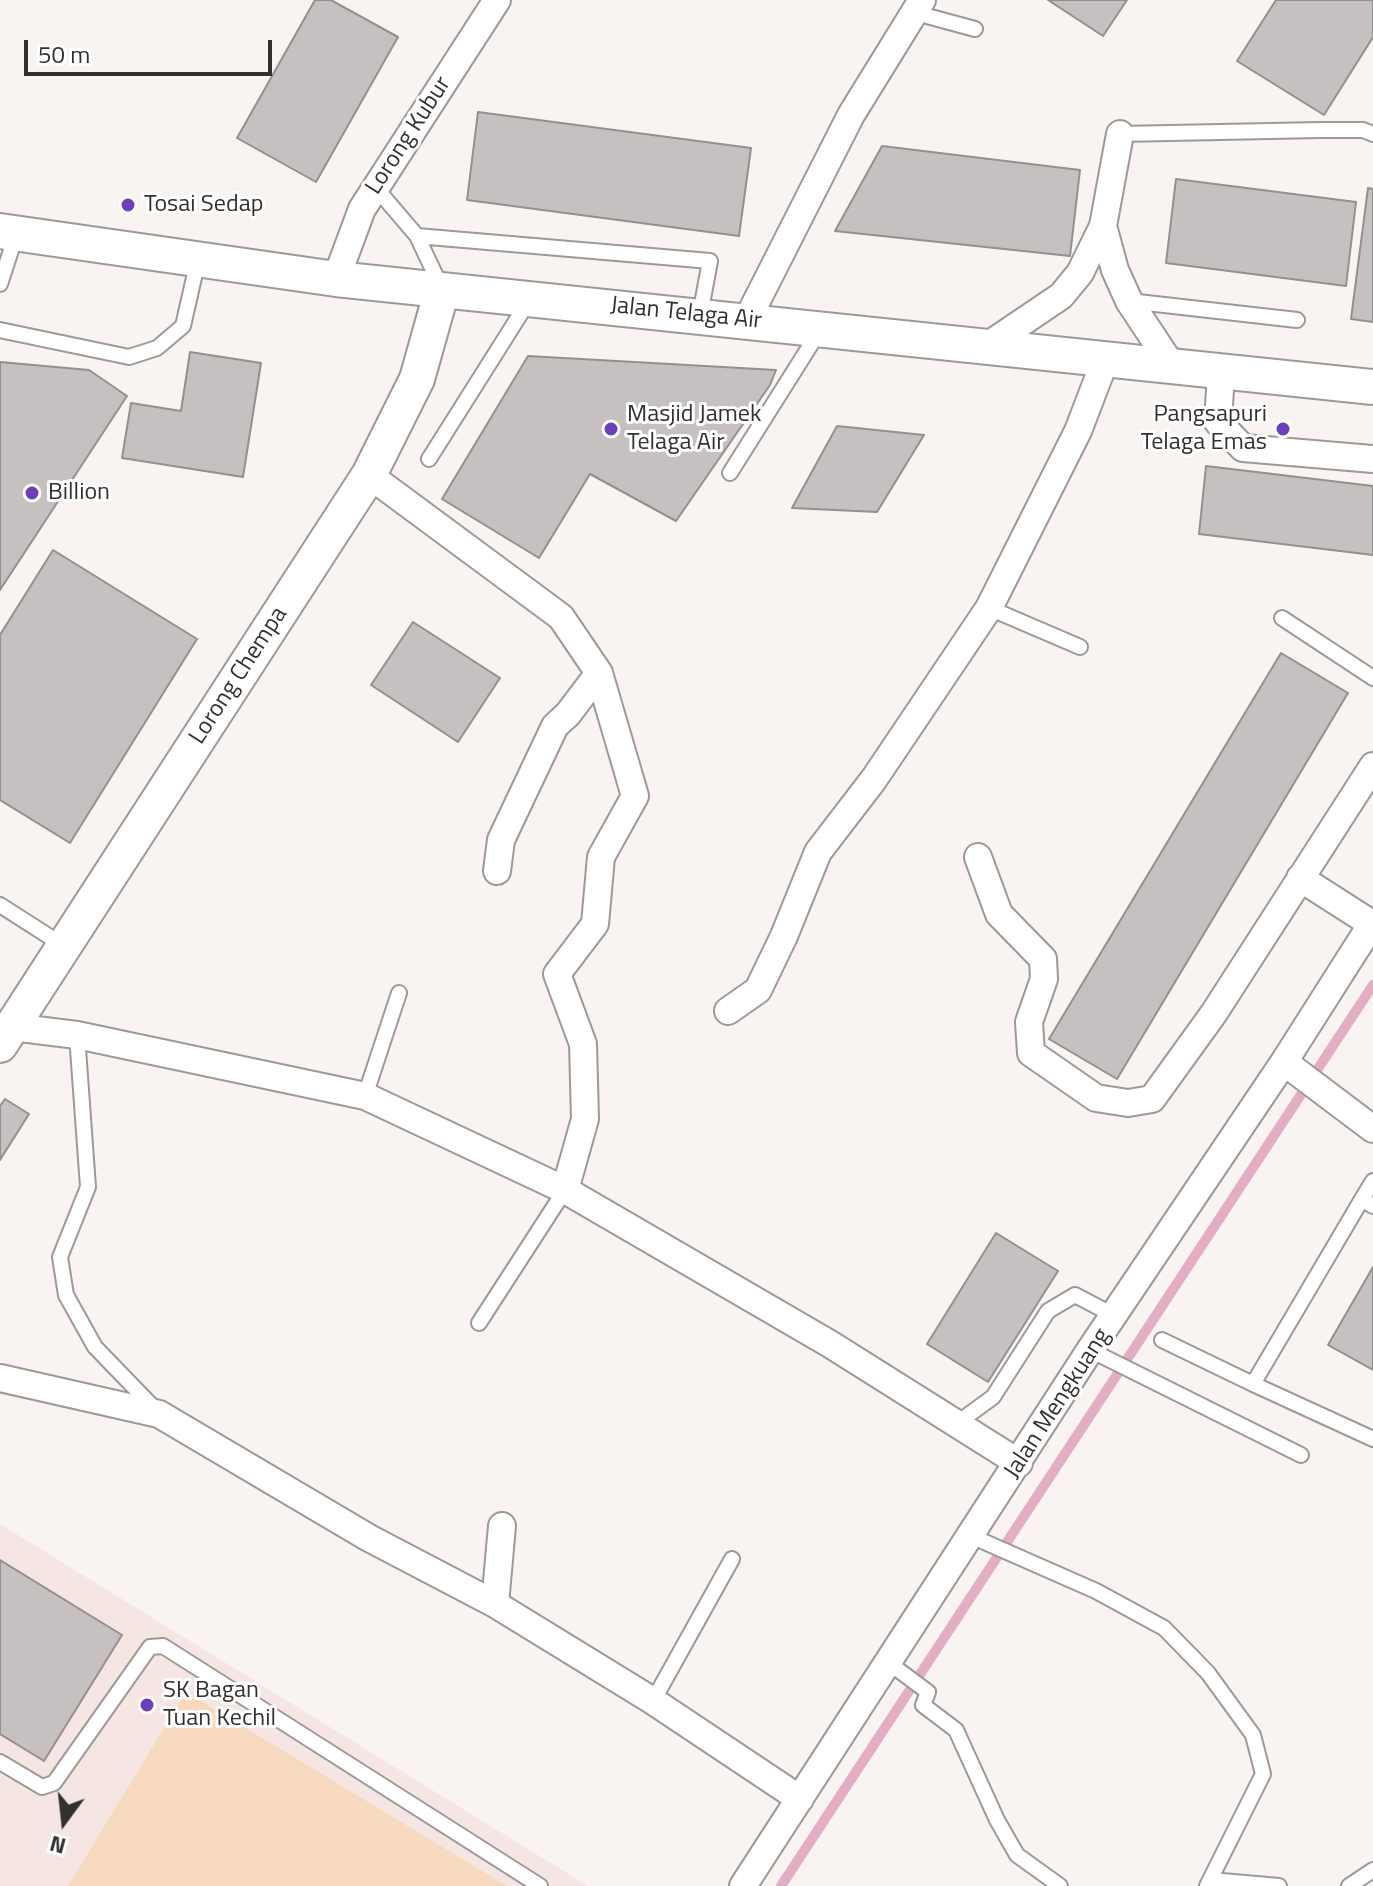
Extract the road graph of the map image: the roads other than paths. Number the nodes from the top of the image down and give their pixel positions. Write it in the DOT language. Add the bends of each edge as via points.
graph roads {
  1 [pos="497,0"];
  2 [pos="919,7"];
  3 [pos="975,29"];
  4 [pos="1120,134"];
  5 [pos="1373,134"];
  6 [pos="376,188"];
  7 [pos="1103,226"];
  8 [pos="8,232"];
  9 [pos="417,236"];
  10 [pos="198,259"];
  11 [pos="336,279"];
  12 [pos="0,284"];
  13 [pos="442,290"];
  14 [pos="531,298"];
  15 [pos="1129,301"];
  16 [pos="700,315"];
  17 [pos="747,320"];
  18 [pos="1297,320"];
  19 [pos="820,329"];
  20 [pos="0,330"];
  21 [pos="987,346"];
  22 [pos="1106,358"];
  23 [pos="1172,366"];
  24 [pos="1221,373"];
  25 [pos="1373,387"];
  26 [pos="429,459"];
  27 [pos="1373,459"];
  28 [pos="730,473"];
  29 [pos="369,475"];
  30 [pos="989,608"];
  31 [pos="1282,618"];
  32 [pos="1080,647"];
  33 [pos="599,673"];
  34 [pos="1373,678"];
  35 [pos="1373,766"];
  36 [pos="978,857"];
  37 [pos="497,871"];
  38 [pos="1300,878"];
  39 [pos="0,905"];
  40 [pos="1372,923"];
  41 [pos="64,946"];
  42 [pos="399,993"];
  43 [pos="728,1011"];
  44 [pos="77,1035"];
  45 [pos="6,1036"];
  46 [pos="1290,1067"];
  47 [pos="365,1096"];
  48 [pos="1373,1129"];
  49 [pos="1373,1181"];
  50 [pos="565,1190"];
  51 [pos="1368,1202"];
  52 [pos="1115,1316"];
  53 [pos="479,1323"];
  54 [pos="1162,1340"];
  55 [pos="1099,1354"];
  56 [pos="0,1378"];
  57 [pos="1253,1384"];
  58 [pos="159,1414"];
  59 [pos="956,1424"];
  60 [pos="1373,1439"];
  61 [pos="1301,1455"];
  62 [pos="1019,1463"];
  63 [pos="502,1526"];
  64 [pos="979,1539"];
  65 [pos="732,1559"];
  66 [pos="495,1604"];
  67 [pos="895,1667"];
  68 [pos="653,1701"];
  69 [pos="0,1762"];
  70 [pos="800,1799"];
  71 [pos="1373,1870"];
  72 [pos="1209,1883"];
  73 [pos="540,1886"];
  74 [pos="743,1886"];
  75 [pos="1060,1886"];
  76 [pos="1279,1886"];
  77 [pos="1349,1886"];
  1 -- 6 [label="street, Lorong Kubur"];
  2 -- 3 [label="lane"];
  2 -- 17 [label="street" via="851,115"];
  4 -- 5 [label="lane"];
  4 -- 7 [label="street"];
  6 -- 9 [label="lane"];
  6 -- 11 [label="street, Lorong Kubur" via="362,209"];
  7 -- 15 [label="street"];
  7 -- 21 [label="street" via="1080,273 1061,296"];
  8 -- 10 [label="street, Jalan Telaga Air"];
  8 -- 12 [label="lane"];
  9 -- 13 [label="lane"];
  9 -- 16 [label="lane" via="710,261"];
  10 -- 11 [label="street, Jalan Telaga Air"];
  10 -- 20 [label="lane" via="183,326 157,348 129,357"];
  11 -- 13 [label="street, Jalan Telaga Air"];
  13 -- 14 [label="street, Jalan Telaga Air"];
  13 -- 29 [label="street, Lorong Chempa" via="417,379"];
  14 -- 16 [label="street, Jalan Telaga Air"];
  14 -- 26 [label="lane"];
  15 -- 18 [label="lane"];
  15 -- 23 [label="street"];
  16 -- 17 [label="street, Jalan Telaga Air"];
  17 -- 19 [label="street, Jalan Telaga Air"];
  19 -- 21 [label="street, Jalan Telaga Air"];
  19 -- 28 [label="lane"];
  21 -- 22 [label="street, Jalan Telaga Air"];
  22 -- 23 [label="street, Jalan Telaga Air"];
  22 -- 30 [label="street" via="1078,431"];
  23 -- 24 [label="street, Jalan Telaga Air"];
  24 -- 25 [label="street, Jalan Telaga Air"];
  24 -- 27 [label="street" via="1218,422 1243,448"];
  29 -- 33 [label="street" via="561,617"];
  29 -- 41 [label="street, Lorong Chempa"];
  30 -- 32 [label="lane"];
  30 -- 43 [label="street" via="818,852 758,990"];
  31 -- 34 [label="lane"];
  33 -- 37 [label="street" via="555,726 501,840"];
  33 -- 50 [label="street" via="635,796 601,857 595,924 557,974 583,1044 585,1119"];
  35 -- 38 [label="street"];
  36 -- 38 [label="street" via="999,914 1043,959 1044,979 1029,1022 1031,1053 1096,1098 1128,1103 1152,1099"];
  38 -- 40 [label="street"];
  39 -- 41 [label="lane"];
  40 -- 46 [label="street, Jalan Mengkuang"];
  41 -- 45 [label="street, Lorong Chempa"];
  42 -- 47 [label="lane"];
  44 -- 45 [label="street"];
  44 -- 47 [label="street"];
  44 -- 58 [label="lane" via="88,1187 60,1257 66,1295 95,1347"];
  46 -- 48 [label="street"];
  46 -- 52 [label="street, Jalan Mengkuang"];
  47 -- 50 [label="street"];
  49 -- 51 [label="lane"];
  50 -- 53 [label="lane"];
  50 -- 59 [label="street"];
  51 -- 57 [label="lane"];
  52 -- 55 [label="street, Jalan Mengkuang"];
  52 -- 59 [label="lane" via="1075,1295 1048,1311 993,1397"];
  54 -- 57 [label="lane"];
  55 -- 61 [label="lane"];
  55 -- 62 [label="street, Jalan Mengkuang"];
  56 -- 58 [label="street"];
  57 -- 60 [label="lane"];
  58 -- 66 [label="street" via="369,1538"];
  59 -- 62 [label="street"];
  62 -- 64 [label="street, Jalan Mengkuang"];
  63 -- 66 [label="street"];
  64 -- 67 [label="street, Jalan Mengkuang"];
  64 -- 72 [label="lane" via="1164,1628 1208,1673 1253,1735 1263,1774"];
  65 -- 68 [label="lane"];
  66 -- 68 [label="street"];
  67 -- 70 [label="street, Jalan Mengkuang"];
  67 -- 75 [label="lane" via="928,1692 923,1705 956,1730 1017,1855"];
  68 -- 70 [label="street"];
  69 -- 73 [label="lane" via="42,1787 54,1783 150,1647 163,1646"];
  70 -- 74 [label="street, Jalan Mengkuang"];
  71 -- 77 [label="lane"];
  72 -- 76 [label="lane"];
}
